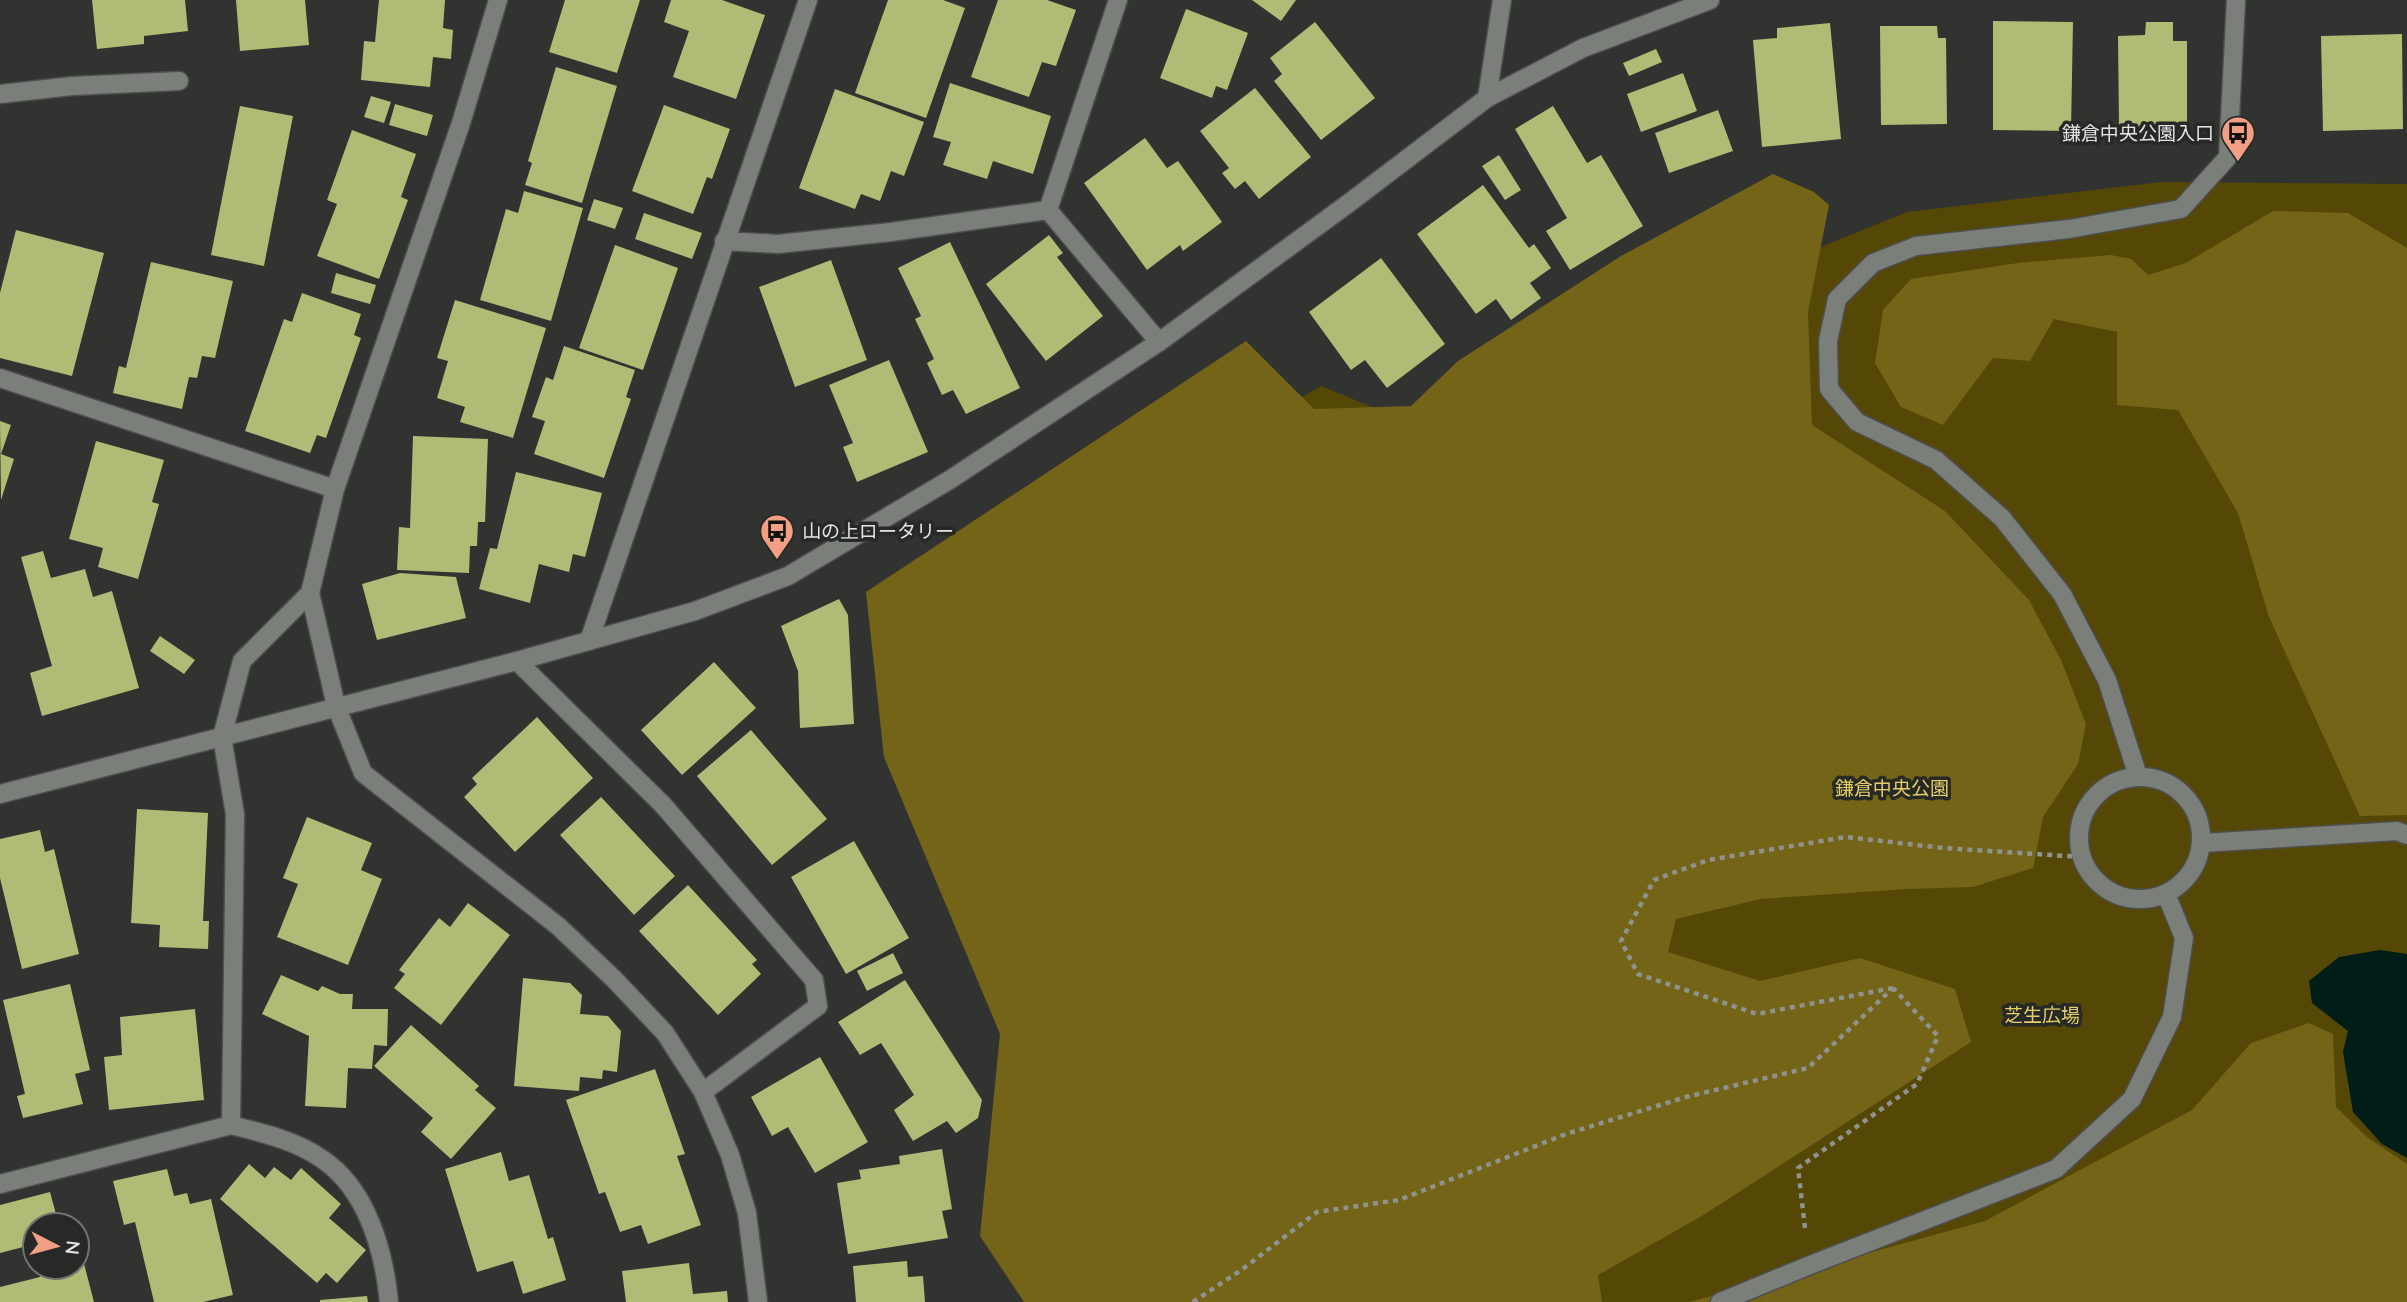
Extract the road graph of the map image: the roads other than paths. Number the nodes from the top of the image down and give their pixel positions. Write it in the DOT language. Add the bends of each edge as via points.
graph roads {
  1 [pos="498,0"];
  2 [pos="808,0"];
  3 [pos="1118,0"];
  4 [pos="1502,0"];
  5 [pos="1710,0"];
  6 [pos="2236,0"];
  7 [pos="180,81"];
  8 [pos="0,94"];
  9 [pos="1487,98"];
  10 [pos="1048,209"];
  11 [pos="724,242"];
  12 [pos="1159,342"];
  13 [pos="0,378"];
  14 [pos="335,489"];
  15 [pos="310,593"];
  16 [pos="589,641"];
  17 [pos="517,661"];
  18 [pos="336,706"];
  19 [pos="222,737"];
  20 [pos="2138,776"];
  21 [pos="0,794"];
  22 [pos="2407,835"];
  23 [pos="2202,843"];
  24 [pos="2166,894"];
  25 [pos="703,1092"];
  26 [pos="231,1125"];
  27 [pos="0,1184"];
  28 [pos="389,1302"];
  29 [pos="758,1302"];
  30 [pos="1720,1302"];
  1 -- 14 [label="street" via="461,123"];
  2 -- 11 [label="street"];
  3 -- 10 [label="street"];
  4 -- 9 [label="street"];
  5 -- 9 [label="street" via="1583,48"];
  6 -- 20 [label="street" via="2228,157 2181,209 2069,229 1916,246 1873,263 1837,299 1828,341 1829,389 1857,422 1936,460 2002,518 2062,594 2106,680"];
  7 -- 8 [label="street"];
  9 -- 12 [label="street"];
  10 -- 11 [label="street" via="778,244"];
  10 -- 12 [label="street"];
  11 -- 16 [label="street"];
  12 -- 16 [label="street" via="951,479 788,576 695,611"];
  13 -- 14 [label="street"];
  14 -- 15 [label="street"];
  15 -- 18 [label="street"];
  15 -- 19 [label="street" via="242,661"];
  16 -- 17 [label="street"];
  17 -- 18 [label="street"];
  17 -- 25 [label="street" via="663,804 814,980 818,1006"];
  18 -- 19 [label="street"];
  18 -- 25 [label="street" via="363,773 568,935 664,1033"];
  19 -- 21 [label="street"];
  19 -- 26 [label="street" via="235,814"];
  20 -- 23 [label="street" via="2177,788 2200,822"];
  20 -- 24 [label="street" via="2103,789 2090,803 2078,839 2082,857 2091,876 2116,895 2146,900"];
  22 -- 23 [label="street" via="2397,831"];
  23 -- 24 [label="street" via="2192,873"];
  24 -- 30 [label="street" via="2184,937 2172,1017 2132,1099 2056,1169"];
  25 -- 29 [label="street" via="730,1155 747,1213"];
  26 -- 27 [label="street"];
  26 -- 28 [label="street" via="281,1138 323,1159 352,1188 368,1215 386,1272"];
}
